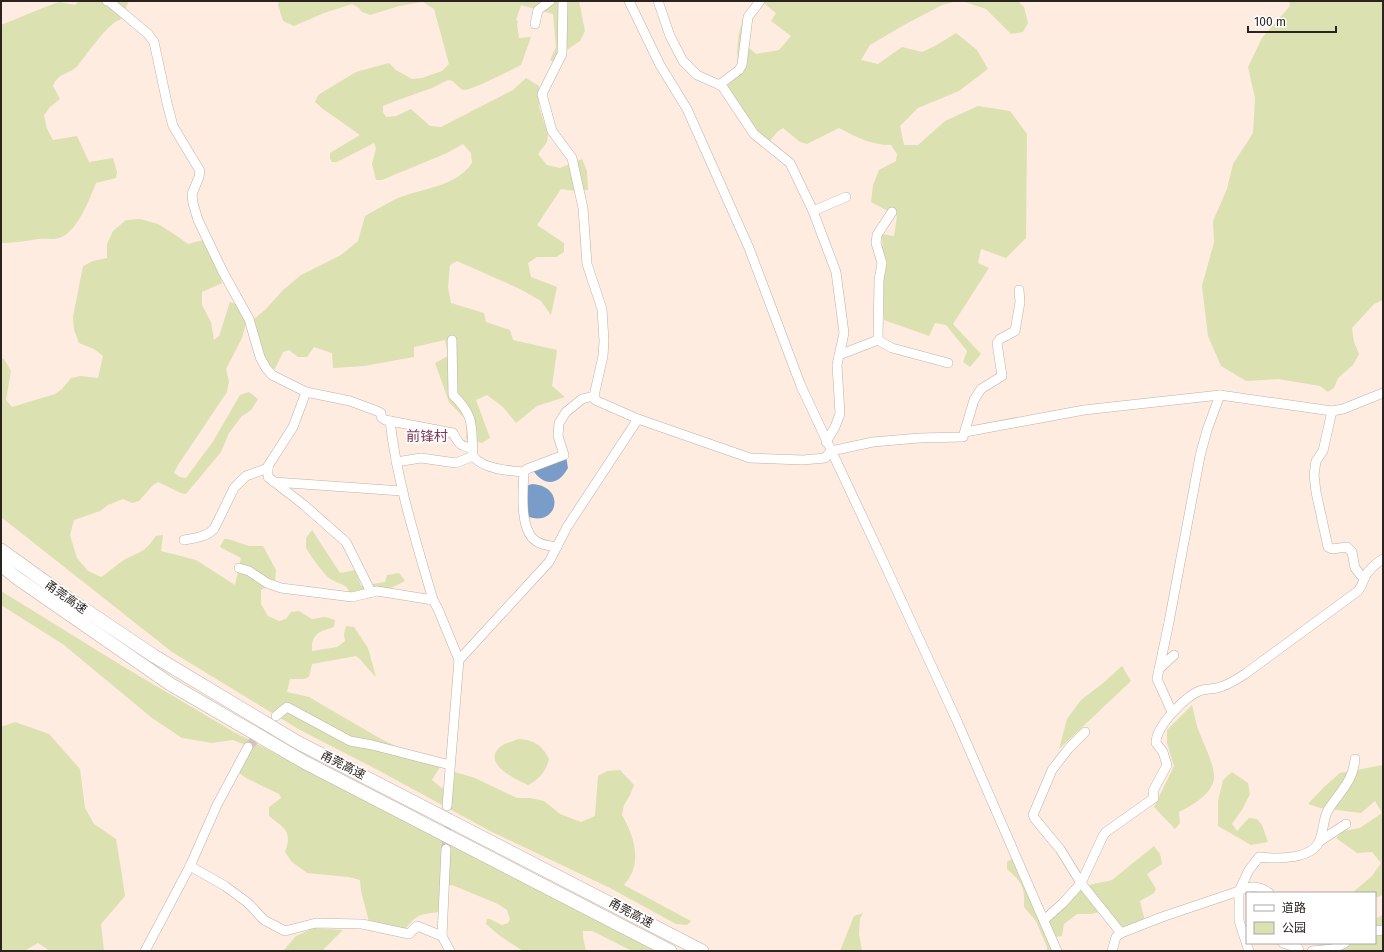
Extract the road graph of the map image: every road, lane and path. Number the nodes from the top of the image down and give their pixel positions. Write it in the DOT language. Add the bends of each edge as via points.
graph roads {
  1 [pos="109,1"];
  2 [pos="550,1"];
  3 [pos="563,1"];
  4 [pos="629,1"];
  5 [pos="658,1"];
  6 [pos="760,1"];
  7 [pos="535,24"];
  8 [pos="719,85"];
  9 [pos="846,197"];
  10 [pos="813,211"];
  11 [pos="892,212"];
  12 [pos="1019,290"];
  13 [pos="452,340"];
  14 [pos="878,340"];
  15 [pos="839,355"];
  16 [pos="948,363"];
  17 [pos="306,392"];
  18 [pos="1383,393"];
  19 [pos="1220,395"];
  20 [pos="594,396"];
  21 [pos="1332,411"];
  22 [pos="638,419"];
  23 [pos="390,420"];
  24 [pos="964,432"];
  25 [pos="826,442"];
  26 [pos="831,451"];
  27 [pos="473,452"];
  28 [pos="396,462"];
  29 [pos="268,468"];
  30 [pos="524,472"];
  31 [pos="274,482"];
  32 [pos="402,491"];
  33 [pos="184,540"];
  34 [pos="557,547"];
  35 [pos="1,550"];
  36 [pos="1383,559"];
  37 [pos="1,565"];
  38 [pos="239,568"];
  39 [pos="1364,579"];
  40 [pos="371,592"];
  41 [pos="433,600"];
  42 [pos="1174,655"];
  43 [pos="459,660"];
  44 [pos="1159,669"];
  45 [pos="1172,712"];
  46 [pos="276,716"];
  47 [pos="1085,732"];
  48 [pos="248,747"];
  49 [pos="1356,759"];
  50 [pos="450,765"];
  51 [pos="448,806"];
  52 [pos="1346,824"];
  53 [pos="1320,840"];
  54 [pos="446,849"];
  55 [pos="190,866"];
  56 [pos="1081,883"];
  57 [pos="1239,891"];
  58 [pos="1268,892"];
  59 [pos="1044,920"];
  60 [pos="1121,933"];
  61 [pos="442,936"];
  62 [pos="1246,942"];
  63 [pos="1286,944"];
  64 [pos="1343,944"];
  65 [pos="145,951"];
  66 [pos="450,951"];
  67 [pos="670,951"];
  68 [pos="702,951"];
  69 [pos="1057,951"];
  70 [pos="1112,951"];
  71 [pos="1299,951"];
  72 [pos="1312,951"];
  1 -- 17 [label="street" via="154,42 174,126 200,171 192,194 192,203 223,272 249,319 260,357 272,375"];
  2 -- 7 [label="street" via="538,10"];
  3 -- 20 [label="street" via="562,54 542,94 552,132 572,158 583,208 587,264 602,309 603,356"];
  4 -- 25 [label="street" via="660,65 690,116 749,248 801,386"];
  5 -- 8 [label="street" via="670,36 683,61 697,75"];
  6 -- 8 [label="street" via="748,17 740,70"];
  8 -- 10 [label="street" via="754,134 790,164"];
  9 -- 10 [label="street"];
  10 -- 15 [label="street" via="836,272 844,333"];
  11 -- 14 [label="street" via="877,235 876,243 882,263 879,280"];
  12 -- 24 [label="street" via="1020,302 1014,331 997,343 1002,376 981,389 974,400"];
  13 -- 27 [label="street" via="452,395 464,407 472,421"];
  14 -- 15 [label="street"];
  14 -- 16 [label="street" via="892,348"];
  15 -- 25 [label="street" via="837,365 840,414"];
  17 -- 23 [label="street" via="350,401 382,413 381,417"];
  17 -- 29 [label="street" via="293,427"];
  18 -- 21 [label="street"];
  19 -- 21 [label="street"];
  19 -- 24 [label="street" via="1084,410"];
  19 -- 44 [label="street" via="1200,456"];
  20 -- 22 [label="street" via="595,400"];
  20 -- 30 [label="street" via="582,399 566,412 559,423 558,436 564,455"];
  21 -- 39 [label="street" via="1323,452 1316,461 1316,492 1328,547 1347,547 1352,552 1355,568"];
  22 -- 26 [label="street" via="750,458 803,460 825,458"];
  22 -- 34 [label="street" via="567,527"];
  23 -- 27 [label="street" via="453,433 458,443"];
  23 -- 28 [label="street"];
  24 -- 26 [label="street" via="963,437 873,442"];
  25 -- 26 [label="street"];
  26 -- 59 [label="street" via="957,721"];
  27 -- 28 [label="street" via="456,463 421,458"];
  27 -- 30 [label="street" via="478,462 505,470"];
  28 -- 32 [label="street"];
  29 -- 31 [label="street" via="268,476"];
  29 -- 33 [label="street" via="246,476 234,488 211,532 204,537"];
  30 -- 34 [label="street" via="522,506 528,532 537,542"];
  31 -- 32 [label="street"];
  31 -- 40 [label="street" via="346,542"];
  32 -- 41 [label="street"];
  34 -- 43 [label="street" via="549,562"];
  35 -- 68 [label="highway, 甬莞高速" via="154,656 297,742"];
  36 -- 39 [label="street" via="1375,564"];
  37 -- 67 [label="highway, 甬莞高速" via="170,684 304,762"];
  38 -- 40 [label="street" via="249,570 267,583 281,588 352,597"];
  39 -- 45 [label="street" via="1358,591 1245,674 1227,685 1202,690"];
  40 -- 41 [label="street"];
  41 -- 43 [label="street"];
  42 -- 44 [label="street"];
  43 -- 50 [label="street"];
  44 -- 45 [label="street" via="1157,679"];
  45 -- 56 [label="street" via="1156,737 1156,743 1164,752 1167,765 1153,791 1154,798 1106,832"];
  46 -- 50 [label="street" via="286,708 350,741"];
  47 -- 56 [label="street" via="1052,770 1033,814 1060,849"];
  48 -- 55 [label="street" via="217,805"];
  49 -- 53 [label="street" via="1349,782 1328,811"];
  50 -- 51 [label="street"];
  52 -- 53 [label="street"];
  53 -- 57 [label="street" via="1313,849 1289,858 1259,857 1249,870"];
  54 -- 61 [label="street"];
  55 -- 61 [label="street" via="225,886 248,903 264,920 285,931 316,922 362,924 409,934 416,926"];
  55 -- 65 [label="street"];
  56 -- 59 [label="street"];
  56 -- 60 [label="street"];
  57 -- 58 [label="street" via="1257,887"];
  57 -- 60 [label="street"];
  57 -- 62 [label="street" via="1239,921"];
  59 -- 69 [label="street"];
  60 -- 70 [label="street" via="1116,937"];
  61 -- 66 [label="street"];
  63 -- 71 [label="street" via="1298,948"];
  64 -- 72 [label="street" via="1332,949"];
}
